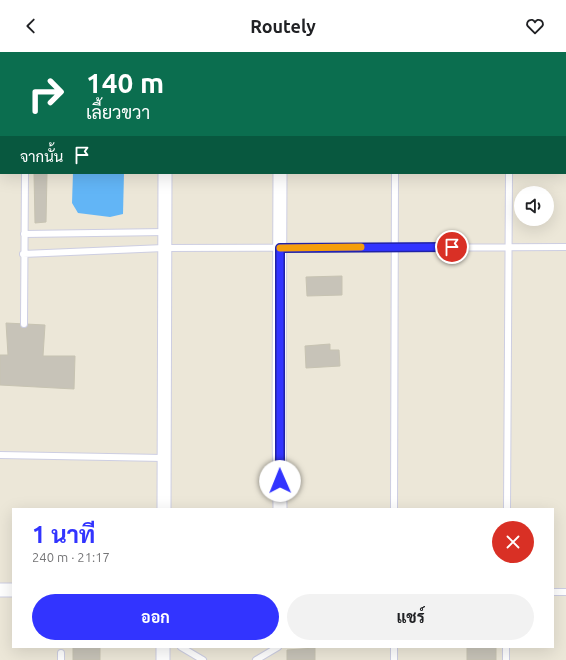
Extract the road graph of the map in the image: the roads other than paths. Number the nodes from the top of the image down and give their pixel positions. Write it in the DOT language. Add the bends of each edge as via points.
graph roads {
  1 [pos="25,174"];
  2 [pos="165,174"];
  3 [pos="280,174"];
  4 [pos="395,174"];
  5 [pos="509,174"];
  6 [pos="165,232"];
  7 [pos="24,234"];
  8 [pos="395,247"];
  9 [pos="508,247"];
  10 [pos="566,247"];
  11 [pos="164,248"];
  12 [pos="280,248"];
  13 [pos="23,254"];
  14 [pos="24,324"];
  15 [pos="0,455"];
  16 [pos="163,458"];
  17 [pos="164,508"];
  18 [pos="280,508"];
  19 [pos="394,508"];
  20 [pos="507,508"];
  21 [pos="0,590"];
  22 [pos="12,590"];
  23 [pos="554,592"];
  24 [pos="566,592"];
  25 [pos="163,648"];
  26 [pos="183,648"];
  27 [pos="276,648"];
  28 [pos="394,648"];
  29 [pos="506,648"];
  30 [pos="61,653"];
  31 [pos="61,660"];
  32 [pos="163,660"];
  33 [pos="203,660"];
  34 [pos="256,660"];
  35 [pos="394,660"];
  36 [pos="506,660"];
  1 -- 7 [label="lane"];
  2 -- 6 [label="street"];
  3 -- 12 [label="street"];
  4 -- 8 [label="lane"];
  5 -- 9 [label="lane"];
  6 -- 7 [label="lane"];
  6 -- 11 [label="street"];
  7 -- 13 [label="lane"];
  8 -- 9 [label="lane"];
  8 -- 12 [label="lane"];
  8 -- 19 [label="lane"];
  9 -- 10 [label="lane"];
  9 -- 20 [label="lane"];
  11 -- 12 [label="lane"];
  11 -- 13 [label="lane"];
  11 -- 16 [label="street"];
  12 -- 18 [label="street"];
  13 -- 14 [label="lane"];
  15 -- 16 [label="lane"];
  16 -- 17 [label="street"];
  21 -- 22 [label="street"];
  23 -- 24 [label="lane"];
  25 -- 32 [label="street"];
  26 -- 33 [label="lane"];
  27 -- 34 [label="lane"];
  28 -- 35 [label="lane"];
  29 -- 36 [label="lane"];
  30 -- 31 [label="lane"];
}
